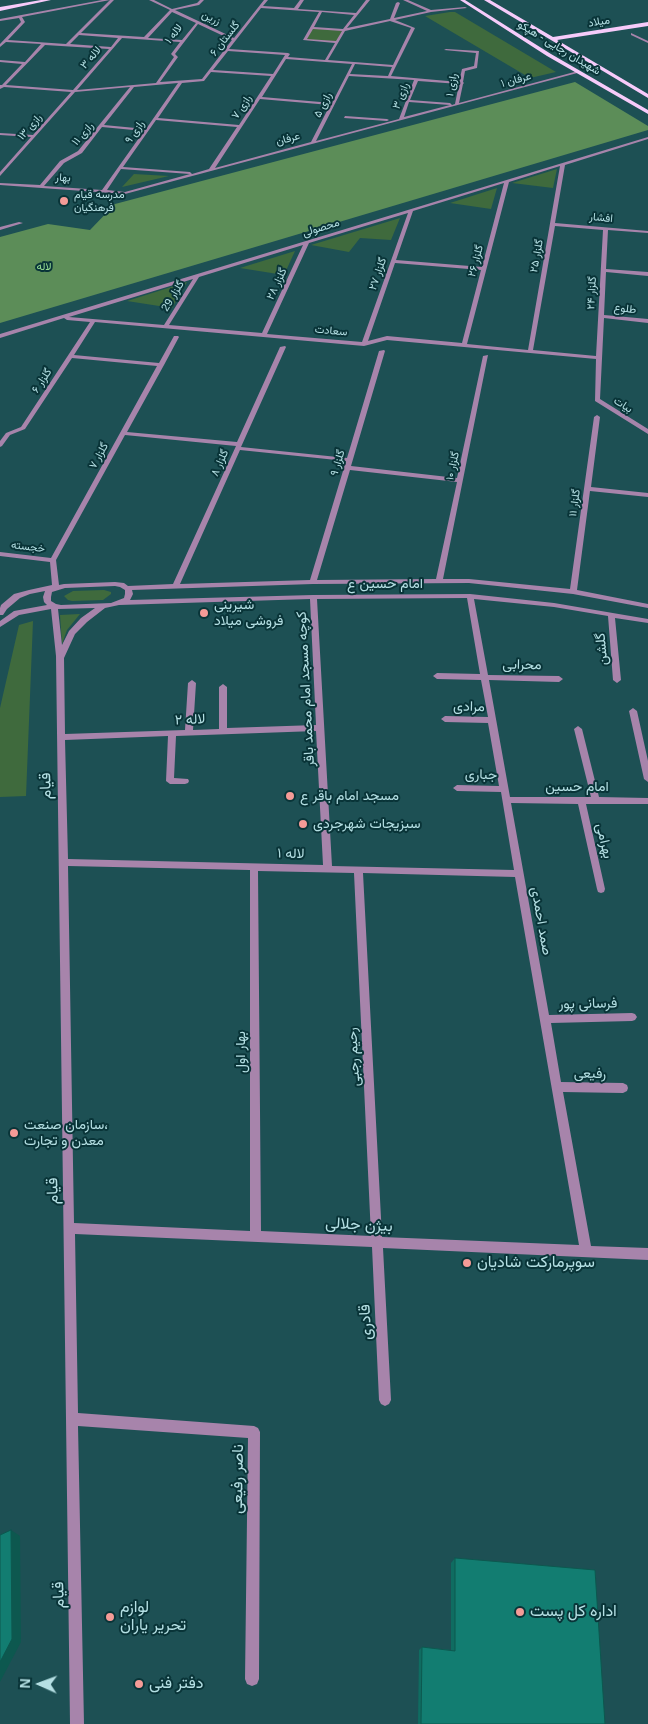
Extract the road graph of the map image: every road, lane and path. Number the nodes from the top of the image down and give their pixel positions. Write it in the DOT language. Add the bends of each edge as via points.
graph roads {
  1 [pos="48,0"];
  2 [pos="108,0"];
  3 [pos="112,0"];
  4 [pos="152,0"];
  5 [pos="202,0"];
  6 [pos="266,0"];
  7 [pos="302,0"];
  8 [pos="368,0"];
  9 [pos="405,0"];
  10 [pos="489,1"];
  11 [pos="460,2"];
  12 [pos="398,3"];
  13 [pos="260,7"];
  14 [pos="465,8"];
  15 [pos="0,9"];
  16 [pos="172,10"];
  17 [pos="295,10"];
  18 [pos="430,11"];
  19 [pos="321,12"];
  20 [pos="358,14"];
  21 [pos="20,16"];
  22 [pos="490,19"];
  23 [pos="0,20"];
  24 [pos="391,20"];
  25 [pos="198,22"];
  26 [pos="648,24"];
  27 [pos="313,28"];
  28 [pos="344,30"];
  29 [pos="648,31"];
  30 [pos="78,34"];
  31 [pos="632,34"];
  32 [pos="622,35"];
  33 [pos="122,36"];
  34 [pos="145,38"];
  35 [pos="552,39"];
  36 [pos="235,40"];
  37 [pos="6,41"];
  38 [pos="183,41"];
  39 [pos="337,42"];
  40 [pos="648,42"];
  41 [pos="45,43"];
  42 [pos="574,43"];
  43 [pos="67,45"];
  44 [pos="563,45"];
  45 [pos="0,46"];
  46 [pos="112,48"];
  47 [pos="228,50"];
  48 [pos="446,50"];
  49 [pos="287,56"];
  50 [pos="0,61"];
  51 [pos="326,61"];
  52 [pos="26,62"];
  53 [pos="354,63"];
  54 [pos="394,66"];
  55 [pos="211,70"];
  56 [pos="579,72"];
  57 [pos="348,74"];
  58 [pos="274,75"];
  59 [pos="389,77"];
  60 [pos="416,80"];
  61 [pos="181,82"];
  62 [pos="462,83"];
  63 [pos="157,84"];
  64 [pos="133,86"];
  65 [pos="1,87"];
  66 [pos="74,91"];
  67 [pos="648,96"];
  68 [pos="259,98"];
  69 [pos="408,101"];
  70 [pos="333,104"];
  71 [pos="457,104"];
  72 [pos="648,112"];
  73 [pos="345,118"];
  74 [pos="155,119"];
  75 [pos="398,120"];
  76 [pos="101,126"];
  77 [pos="240,126"];
  78 [pos="147,130"];
  79 [pos="0,134"];
  80 [pos="34,136"];
  81 [pos="648,138"];
  82 [pos="313,143"];
  83 [pos="563,164"];
  84 [pos="120,168"];
  85 [pos="210,170"];
  86 [pos="197,174"];
  87 [pos="0,175"];
  88 [pos="507,181"];
  89 [pos="0,184"];
  90 [pos="40,187"];
  91 [pos="104,191"];
  92 [pos="125,193"];
  93 [pos="411,211"];
  94 [pos="21,223"];
  95 [pos="552,224"];
  96 [pos="606,228"];
  97 [pos="0,229"];
  98 [pos="648,232"];
  99 [pos="307,242"];
  100 [pos="393,261"];
  101 [pos="484,269"];
  102 [pos="604,270"];
  103 [pos="648,274"];
  104 [pos="197,276"];
  105 [pos="601,316"];
  106 [pos="61,318"];
  107 [pos="94,320"];
  108 [pos="648,321"];
  109 [pos="166,326"];
  110 [pos="264,335"];
  111 [pos="0,336"];
  112 [pos="176,337"];
  113 [pos="364,344"];
  114 [pos="464,345"];
  115 [pos="283,347"];
  116 [pos="382,351"];
  117 [pos="530,352"];
  118 [pos="70,356"];
  119 [pos="486,356"];
  120 [pos="599,358"];
  121 [pos="160,365"];
  122 [pos="597,417"];
  123 [pos="648,432"];
  124 [pos="0,433"];
  125 [pos="123,433"];
  126 [pos="8,434"];
  127 [pos="0,445"];
  128 [pos="238,446"];
  129 [pos="350,460"];
  130 [pos="347,468"];
  131 [pos="460,480"];
  132 [pos="587,489"];
  133 [pos="648,495"];
  134 [pos="0,554"];
  135 [pos="53,560"];
  136 [pos="439,581"];
  137 [pos="313,582"];
  138 [pos="175,587"];
  139 [pos="56,588"];
  140 [pos="127,588"];
  141 [pos="573,592"];
  142 [pos="470,596"];
  143 [pos="313,597"];
  144 [pos="120,603"];
  145 [pos="103,605"];
  146 [pos="54,606"];
  147 [pos="648,606"];
  148 [pos="0,613"];
  149 [pos="611,615"];
  150 [pos="648,621"];
  151 [pos="0,625"];
  152 [pos="60,656"];
  153 [pos="437,676"];
  154 [pos="484,677"];
  155 [pos="559,678"];
  156 [pos="617,680"];
  157 [pos="192,683"];
  158 [pos="224,687"];
  159 [pos="633,711"];
  160 [pos="446,719"];
  161 [pos="491,720"];
  162 [pos="320,728"];
  163 [pos="578,729"];
  164 [pos="223,731"];
  165 [pos="190,732"];
  166 [pos="172,733"];
  167 [pos="61,737"];
  168 [pos="648,779"];
  169 [pos="185,781"];
  170 [pos="457,788"];
  171 [pos="504,789"];
  172 [pos="506,800"];
  173 [pos="580,800"];
  174 [pos="596,801"];
  175 [pos="648,801"];
  176 [pos="64,862"];
  177 [pos="254,867"];
  178 [pos="328,869"];
  179 [pos="358,870"];
  180 [pos="519,874"];
  181 [pos="601,889"];
  182 [pos="632,1017"];
  183 [pos="545,1019"];
  184 [pos="557,1087"];
  185 [pos="623,1088"];
  186 [pos="69,1228"];
  187 [pos="256,1236"];
  188 [pos="378,1242"];
  189 [pos="586,1251"];
  190 [pos="648,1254"];
  191 [pos="386,1400"];
  192 [pos="72,1419"];
  193 [pos="252,1679"];
  194 [pos="77,1724"];
  1 -- 15 [label="main road"];
  2 -- 21 [label="street"];
  3 -- 30 [label="street"];
  4 -- 16 [label="street, زرین"];
  5 -- 16 [label="street" via="198,4"];
  6 -- 13 [label="street, گلستان ۶"];
  7 -- 17 [label="street"];
  8 -- 20 [label="street"];
  9 -- 18 [label="street"];
  10 -- 35 [label="main road, شهیدان رجایی - هپکو"];
  11 -- 14 [label="main road"];
  11 -- 22 [label="main road, شهیدان رجایی - هپکو"];
  12 -- 24 [label="street"];
  13 -- 17 [label="street"];
  13 -- 36 [label="street, گلستان ۶"];
  14 -- 18 [label="street"];
  14 -- 22 [label="main road"];
  16 -- 25 [label="street, زرین"];
  16 -- 34 [label="street"];
  17 -- 19 [label="street"];
  18 -- 24 [label="street"];
  19 -- 20 [label="street"];
  19 -- 27 [label="street"];
  20 -- 28 [label="street"];
  21 -- 23 [label="street"];
  21 -- 37 [label="street" via="23,22"];
  22 -- 56 [label="main road, شهیدان رجایی - هپکو"];
  24 -- 28 [label="street"];
  24 -- 54 [label="street" via="413,28"];
  25 -- 36 [label="street, زرین"];
  25 -- 38 [label="street, لاله ۱"];
  26 -- 35 [label="main road, میلاد"];
  27 -- 28 [label="street"];
  27 -- 39 [label="street" via="305,40"];
  28 -- 39 [label="street"];
  29 -- 31 [label="main road, میلاد"];
  30 -- 33 [label="street"];
  30 -- 43 [label="street"];
  31 -- 32 [label="main road, میلاد"];
  31 -- 40 [label="street"];
  33 -- 34 [label="street"];
  33 -- 46 [label="street, لاله ۳"];
  34 -- 38 [label="street"];
  35 -- 44 [label="main road, شهیدان رجایی - هپکو"];
  36 -- 47 [label="street, گلستان ۶"];
  37 -- 41 [label="street"];
  37 -- 45 [label="street"];
  38 -- 63 [label="street, لاله ۱"];
  39 -- 51 [label="street"];
  41 -- 43 [label="street"];
  41 -- 52 [label="street"];
  42 -- 44 [label="main road, میلاد"];
  43 -- 46 [label="street"];
  44 -- 67 [label="main road, شهیدان رجایی - هپکو"];
  46 -- 66 [label="street, لاله ۳"];
  47 -- 49 [label="street"];
  47 -- 55 [label="street, گلستان ۶"];
  48 -- 62 [label="street, رازی ۱" via="478,52 476,67 463,70"];
  49 -- 51 [label="street"];
  49 -- 58 [label="street, رازی ۷"];
  50 -- 52 [label="street"];
  51 -- 53 [label="street"];
  52 -- 65 [label="street"];
  53 -- 54 [label="street"];
  53 -- 57 [label="street, رازی ۵"];
  54 -- 59 [label="street"];
  55 -- 58 [label="street"];
  55 -- 61 [label="street, گلستان ۶" via="204,80"];
  56 -- 71 [label="street, عرفان ۱"];
  56 -- 72 [label="main road, شهیدان رجایی - هپکو"];
  57 -- 59 [label="street"];
  57 -- 70 [label="street, رازی ۵"];
  58 -- 68 [label="street, رازی ۷"];
  59 -- 60 [label="street"];
  60 -- 62 [label="street"];
  60 -- 69 [label="street, رازی ۳"];
  61 -- 63 [label="street"];
  61 -- 74 [label="street, رازی ۹"];
  62 -- 71 [label="street, رازی ۱"];
  63 -- 64 [label="street"];
  64 -- 66 [label="street"];
  64 -- 76 [label="street, رازی ۱۱"];
  65 -- 66 [label="street"];
  66 -- 80 [label="street, رازی ۱۳"];
  68 -- 70 [label="street"];
  68 -- 77 [label="street, رازی ۷"];
  69 -- 71 [label="street"];
  69 -- 75 [label="street, رازی ۳"];
  70 -- 82 [label="street, رازی ۵"];
  71 -- 75 [label="street, عرفان"];
  73 -- 75 [label="street"];
  74 -- 77 [label="street"];
  74 -- 78 [label="street, رازی ۹"];
  75 -- 82 [label="street, عرفان"];
  76 -- 78 [label="street"];
  76 -- 90 [label="street, رازی ۱۱" via="80,152 62,162"];
  77 -- 85 [label="street, رازی ۷"];
  78 -- 84 [label="street, رازی ۹"];
  79 -- 80 [label="street"];
  80 -- 87 [label="street, رازی ۱۳"];
  81 -- 83 [label="street, محصولی"];
  82 -- 85 [label="street, عرفان"];
  83 -- 88 [label="street, محصولی"];
  83 -- 95 [label="street, گلزار ۲۵"];
  84 -- 86 [label="street"];
  84 -- 91 [label="street, رازی ۹"];
  85 -- 86 [label="street, عرفان"];
  86 -- 92 [label="street, عرفان"];
  88 -- 93 [label="street, محصولی"];
  88 -- 101 [label="street, گلزار ۲۶"];
  89 -- 90 [label="street, بهار"];
  90 -- 91 [label="street, بهار"];
  91 -- 92 [label="street, بهار"];
  93 -- 99 [label="street, محصولی"];
  93 -- 100 [label="street, گلزار ۲۷"];
  94 -- 97 [label="street"];
  95 -- 96 [label="street, افشار"];
  95 -- 117 [label="street, گلزار ۲۵"];
  96 -- 98 [label="street, افشار"];
  96 -- 102 [label="street, گلزار ۲۴"];
  99 -- 104 [label="street, محصولی"];
  99 -- 110 [label="street, گلزار ۲۸"];
  100 -- 101 [label="street"];
  100 -- 113 [label="street, گلزار ۲۷"];
  101 -- 114 [label="street, گلزار ۲۶"];
  102 -- 103 [label="street"];
  102 -- 105 [label="street, گلزار ۲۴"];
  104 -- 106 [label="street, محصولی"];
  104 -- 109 [label="street, گلزار 29"];
  105 -- 108 [label="street, طلوع"];
  105 -- 120 [label="street, گلزار ۲۴"];
  106 -- 107 [label="street, سعادت"];
  106 -- 111 [label="street, محصولی"];
  107 -- 109 [label="street, سعادت"];
  107 -- 118 [label="street, گلزار ۶"];
  109 -- 110 [label="street, سعادت"];
  110 -- 113 [label="street, سعادت"];
  112 -- 121 [label="street, گلزار ۷"];
  113 -- 114 [label="street, سعادت" via="387,338"];
  114 -- 117 [label="street, سعادت"];
  115 -- 128 [label="street, گلزار ۸"];
  116 -- 129 [label="street, گلزار ۹"];
  117 -- 120 [label="street, سعادت"];
  118 -- 121 [label="street"];
  118 -- 126 [label="street, گلزار ۶" via="23,428"];
  119 -- 131 [label="street, گلزار ۱۰"];
  120 -- 123 [label="street, بیات" via="597,400"];
  121 -- 125 [label="street, گلزار ۷"];
  122 -- 132 [label="street, گلزار ۱۱"];
  124 -- 126 [label="street"];
  125 -- 128 [label="street"];
  125 -- 135 [label="street, گلزار ۷"];
  126 -- 127 [label="street, گلزار ۶"];
  128 -- 129 [label="street"];
  128 -- 138 [label="street, گلزار ۸"];
  129 -- 130 [label="street, گلزار ۹"];
  130 -- 131 [label="street"];
  130 -- 137 [label="street, گلزار ۹"];
  131 -- 136 [label="street, گلزار ۱۰"];
  132 -- 133 [label="street"];
  132 -- 141 [label="street, گلزار ۱۱"];
  134 -- 135 [label="street, خجسته"];
  135 -- 139 [label="street"];
  136 -- 137 [label="street, امام حسین ع"];
  136 -- 141 [label="street, امام حسین ع"];
  137 -- 138 [label="street, امام حسین ع"];
  138 -- 140 [label="street, امام حسین ع"];
  139 -- 140 [label="street" via="114,584"];
  139 -- 146 [label="street" via="47,597"];
  139 -- 148 [label="street" via="16,596"];
  140 -- 144 [label="street" via="130,594"];
  141 -- 147 [label="street, امام حسین ع"];
  142 -- 143 [label="street, امام حسین ع"];
  142 -- 149 [label="street, امام حسین ع"];
  142 -- 154 [label="street, صمد احمدی"];
  143 -- 144 [label="street, امام حسین ع"];
  143 -- 162 [label="street, کوچه مسجد امام محمد باقر"];
  144 -- 145 [label="street"];
  145 -- 146 [label="street"];
  145 -- 152 [label="street, قیام" via="72,634"];
  146 -- 151 [label="street" via="17,614"];
  146 -- 152 [label="street, قیام"];
  149 -- 150 [label="street, امام حسین ع"];
  149 -- 156 [label="street, گلشن"];
  152 -- 167 [label="street, قیام"];
  153 -- 154 [label="street, محرابی"];
  154 -- 155 [label="street, محرابی"];
  154 -- 161 [label="street, صمد احمدی"];
  157 -- 165 [label="street"];
  158 -- 164 [label="street"];
  159 -- 168 [label="street"];
  160 -- 161 [label="street, مرادی"];
  161 -- 171 [label="street, صمد احمدی"];
  162 -- 164 [label="street, لاله ۲"];
  162 -- 178 [label="street, کوچه مسجد امام محمد باقر"];
  163 -- 174 [label="street"];
  164 -- 165 [label="street, لاله ۲"];
  165 -- 166 [label="street, لاله ۲"];
  166 -- 167 [label="street, لاله ۲"];
  166 -- 169 [label="street" via="170,781"];
  167 -- 176 [label="street, قیام"];
  170 -- 171 [label="street, جباری"];
  171 -- 172 [label="street, صمد احمدی"];
  172 -- 173 [label="street, امام حسین"];
  172 -- 180 [label="street, صمد احمدی"];
  173 -- 174 [label="street, امام حسین"];
  173 -- 181 [label="street, بهرامی"];
  174 -- 175 [label="street, امام حسین"];
  176 -- 177 [label="street, لاله ۱"];
  176 -- 186 [label="street, قیام"];
  177 -- 178 [label="street, لاله ۱"];
  177 -- 187 [label="street, بهار اول"];
  178 -- 179 [label="street, لاله ۱"];
  179 -- 180 [label="street, لاله ۱"];
  179 -- 188 [label="street, رحیم رجبی"];
  180 -- 183 [label="street, صمد احمدی"];
  182 -- 183 [label="street, فرسانی پور"];
  183 -- 184 [label="street, صمد احمدی"];
  184 -- 185 [label="street, رفیعی"];
  184 -- 189 [label="street, صمد احمدی"];
  186 -- 187 [label="street, بیژن جلالی"];
  186 -- 192 [label="street, قیام"];
  187 -- 188 [label="street, بیژن جلالی"];
  188 -- 189 [label="street, بیژن جلالی"];
  188 -- 191 [label="street, قادری"];
  189 -- 190 [label="street, بیژن جلالی"];
  192 -- 193 [label="street, ناصر رفیعی" via="254,1432"];
  192 -- 194 [label="street, قیام"];
}
